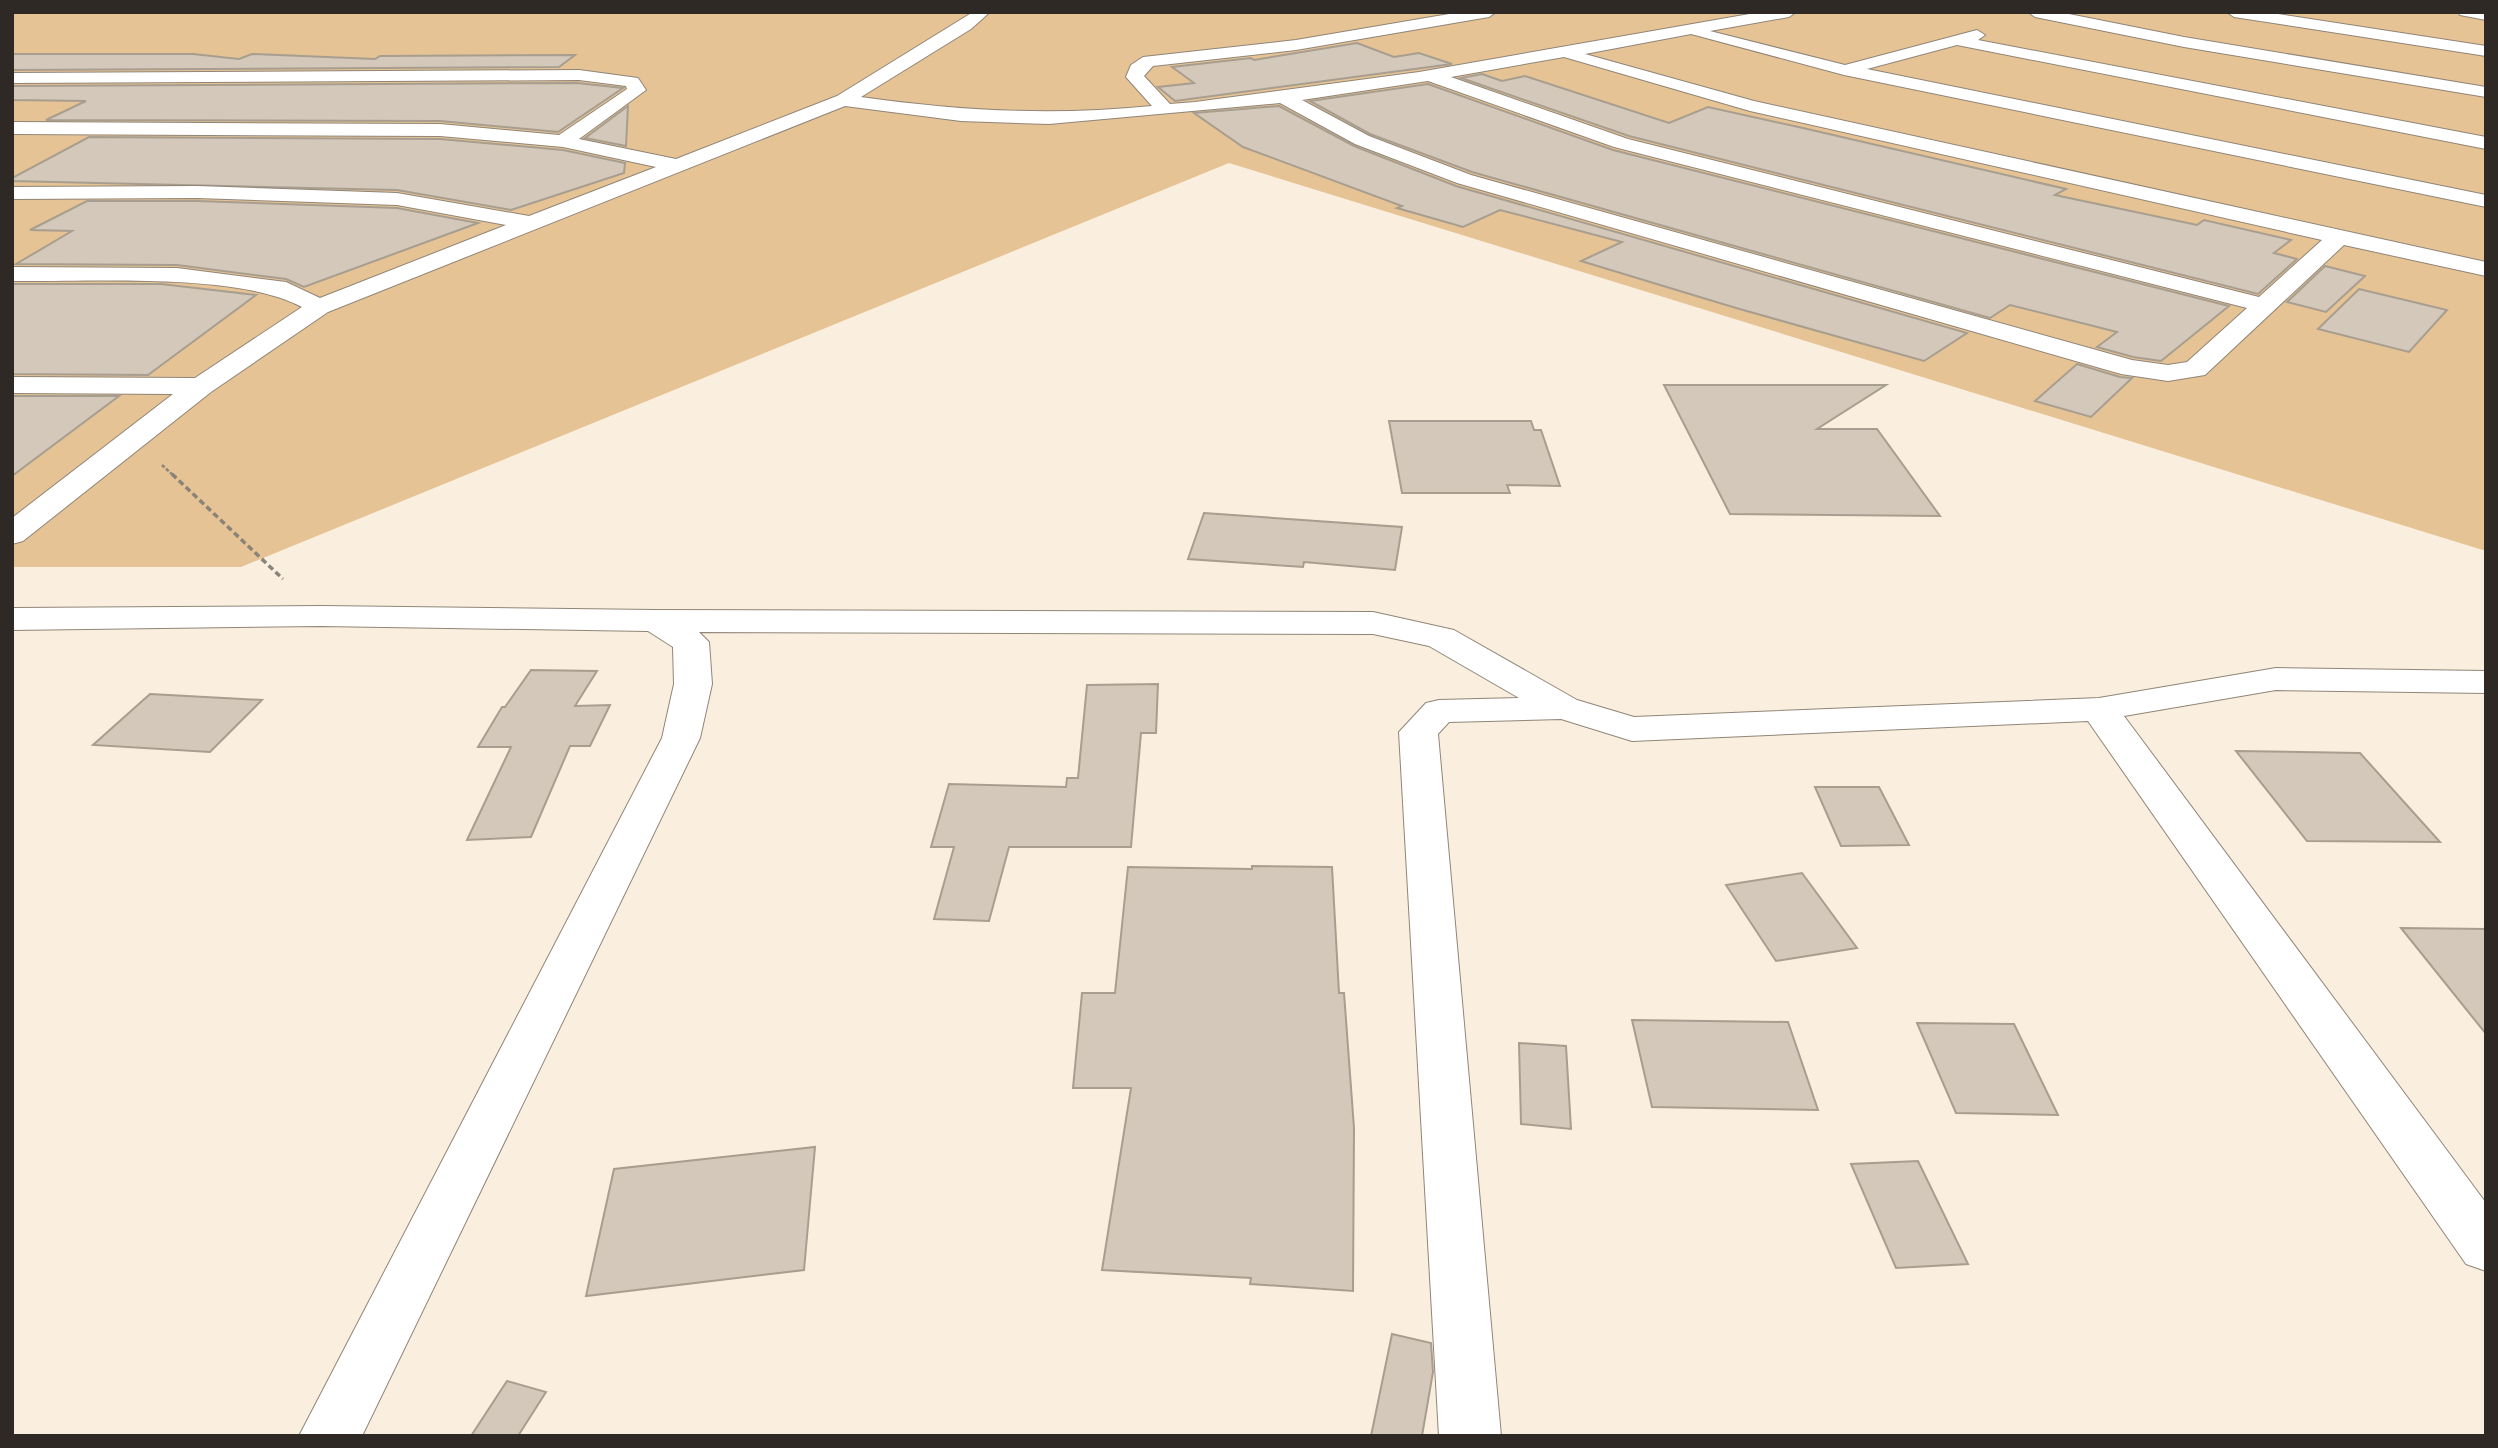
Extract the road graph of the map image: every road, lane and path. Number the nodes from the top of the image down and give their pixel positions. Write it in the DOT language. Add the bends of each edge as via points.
graph roads {
  1 [pos="983,12"];
  2 [pos="1489,12"];
  3 [pos="1789,12"];
  4 [pos="2035,12"];
  5 [pos="2234,12"];
  6 [pos="2465,12"];
  7 [pos="2486,15"];
  8 [pos="2058,18"];
  9 [pos="2019,26"];
  10 [pos="1689,30"];
  11 [pos="1993,32"];
  12 [pos="1954,40"];
  13 [pos="2486,51"];
  14 [pos="1566,53"];
  15 [pos="1844,70"];
  16 [pos="1433,77"];
  17 [pos="12,78"];
  18 [pos="2486,92"];
  19 [pos="1285,99"];
  20 [pos="843,100"];
  21 [pos="1167,110"];
  22 [pos="12,128"];
  23 [pos="563,141"];
  24 [pos="2486,142"];
  25 [pos="676,165"];
  26 [pos="12,193"];
  27 [pos="2486,201"];
  28 [pos="529,223"];
  29 [pos="2339,237"];
  30 [pos="2486,269"];
  31 [pos="12,274"];
  32 [pos="2263,305"];
  33 [pos="319,307"];
  34 [pos="12,385"];
  35 [pos="201,386"];
  36 [pos="134,438"];
  37 [pos="12,534"];
  38 [pos="321,616"];
  39 [pos="12,619"];
  40 [pos="655,621"];
  41 [pos="2486,682"];
  42 [pos="1564,708"];
  43 [pos="2099,709"];
  44 [pos="2486,1247"];
  45 [pos="330,1436"];
  46 [pos="1470,1436"];
  1 -- 20 [label="street"];
  2 -- 21 [label="street" via="1296,45 1149,61 1135,76"];
  3 -- 10 [label="street"];
  4 -- 8 [label="street"];
  5 -- 13 [label="street"];
  6 -- 7 [label="street"];
  8 -- 9 [label="street"];
  8 -- 18 [label="street"];
  10 -- 14 [label="street"];
  10 -- 15 [label="street"];
  11 -- 12 [label="street"];
  12 -- 15 [label="street"];
  12 -- 24 [label="street"];
  14 -- 16 [label="street"];
  14 -- 29 [label="street" via="1750,106"];
  15 -- 27 [label="street"];
  16 -- 19 [label="street"];
  16 -- 32 [label="street" via="1621,143"];
  17 -- 23 [label="street" via="579,75 632,82 637,90"];
  19 -- 21 [label="street"];
  19 -- 32 [label="street" via="1362,140 1464,179 2130,368 2168,373 2194,369"];
  20 -- 21 [label="street" via="1000,118"];
  20 -- 25 [label="street"];
  22 -- 23 [label="street" via="440,130"];
  23 -- 25 [label="street"];
  25 -- 28 [label="street"];
  26 -- 28 [label="street" via="197,192 397,199"];
  28 -- 33 [label="street"];
  29 -- 30 [label="street"];
  29 -- 32 [label="street"];
  31 -- 33 [label="street" via="177,275 286,289"];
  33 -- 35 [label="street"];
  34 -- 35 [label="street"];
  35 -- 36 [label="street"];
  36 -- 37 [label="street"];
  36 -- 38 [label="path"];
  38 -- 39 [label="street"];
  38 -- 40 [label="street"];
  40 -- 42 [label="street" via="1373,623 1441,638"];
  40 -- 45 [label="street" via="691,642 693,684 681,738"];
  41 -- 43 [label="street" via="2276,679"];
  42 -- 43 [label="street" via="1632,729"];
  42 -- 46 [label="street" via="1438,711 1418,732"];
  43 -- 44 [label="street"];
}
